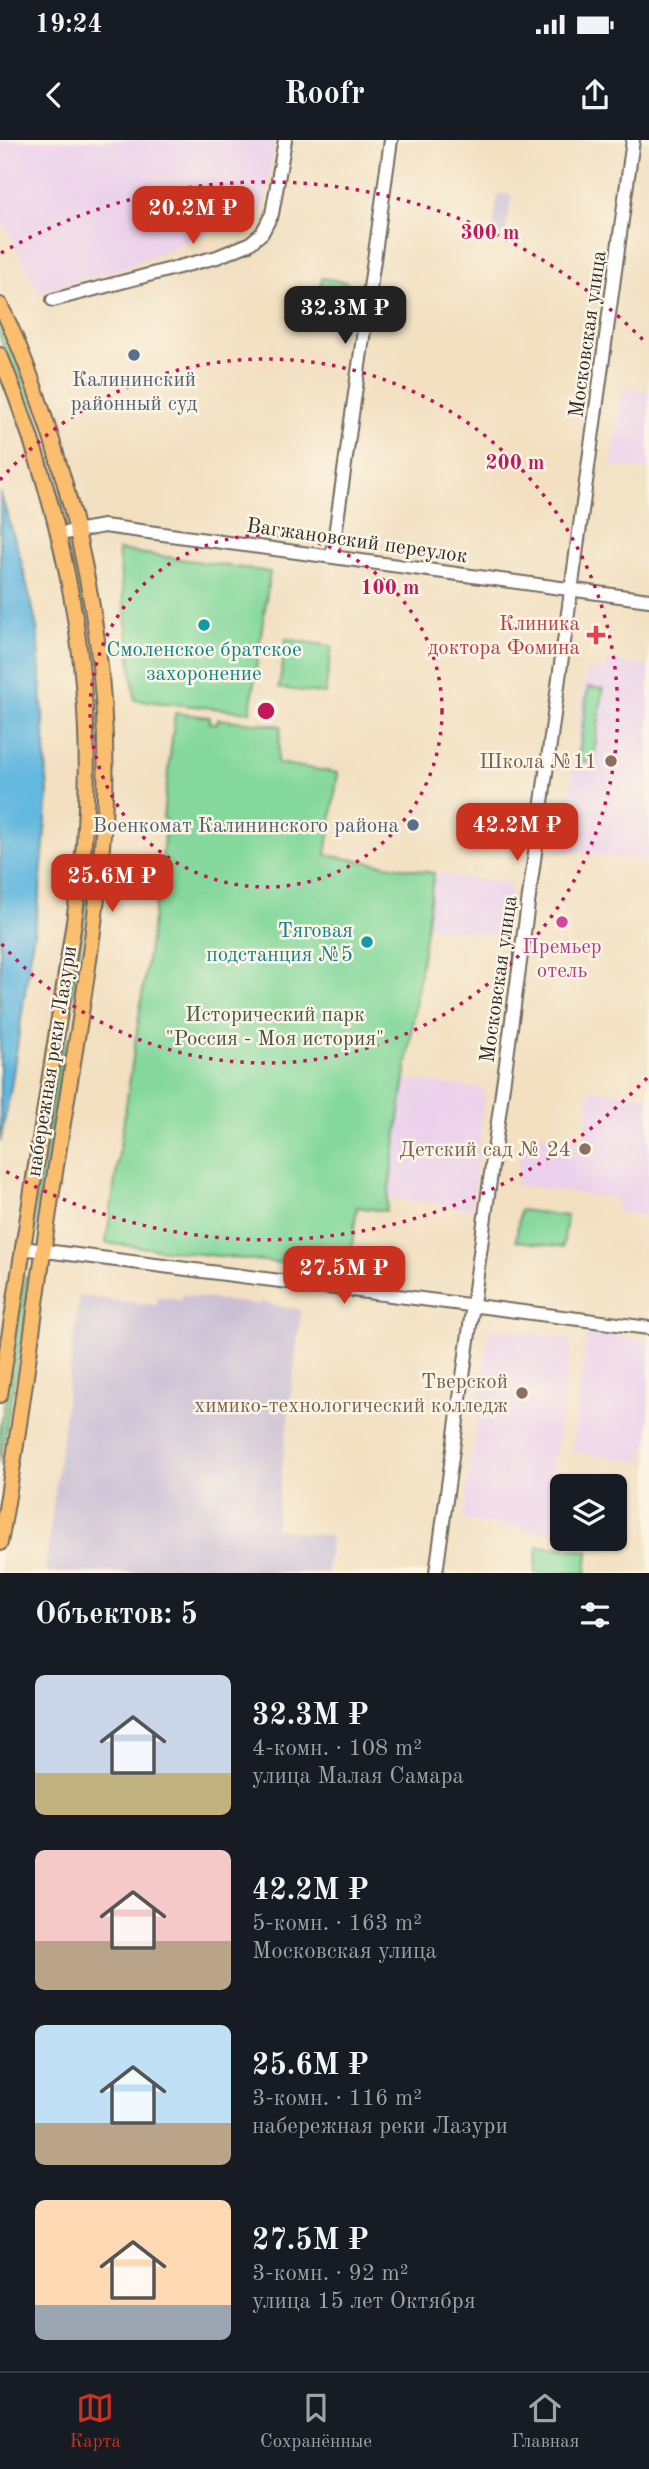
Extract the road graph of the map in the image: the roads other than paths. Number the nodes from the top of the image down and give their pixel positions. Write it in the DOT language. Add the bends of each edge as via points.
graph roads {
  1 [pos="285,140"];
  2 [pos="391,140"];
  3 [pos="633,140"];
  4 [pos="53,300"];
  5 [pos="0,305"];
  6 [pos="0,355"];
  7 [pos="78,530"];
  8 [pos="60,534"];
  9 [pos="332,556"];
  10 [pos="572,589"];
  11 [pos="649,600"];
  12 [pos="22,1248"];
  13 [pos="43,1250"];
  14 [pos="473,1306"];
  15 [pos="649,1328"];
  16 [pos="0,1395"];
  17 [pos="0,1542"];
  18 [pos="436,1573"];
  1 -- 4 [label="street" via="272,214 262,233 249,244"];
  2 -- 9 [label="street"];
  3 -- 10 [label="street, Московская улица"];
  5 -- 7 [label="main road, набережная реки Лазури" via="39,397"];
  6 -- 8 [label="main road, набережная реки Лазури"];
  7 -- 8 [label="street, Вагжановский переулок"];
  7 -- 9 [label="street, Вагжановский переулок" via="104,526"];
  7 -- 13 [label="main road, набережная реки Лазури" via="102,680 104,823 87,967"];
  8 -- 12 [label="main road, набережная реки Лазури" via="85,704 85,836"];
  9 -- 10 [label="street, Вагжановский переулок"];
  10 -- 11 [label="street, Вагжановский переулок"];
  10 -- 14 [label="street, Московская улица"];
  12 -- 13 [label="street"];
  12 -- 16 [label="main road, набережная реки Лазури"];
  13 -- 14 [label="street"];
  13 -- 17 [label="main road, набережная реки Лазури"];
  14 -- 15 [label="street"];
  14 -- 18 [label="street, Московская улица"];
}
